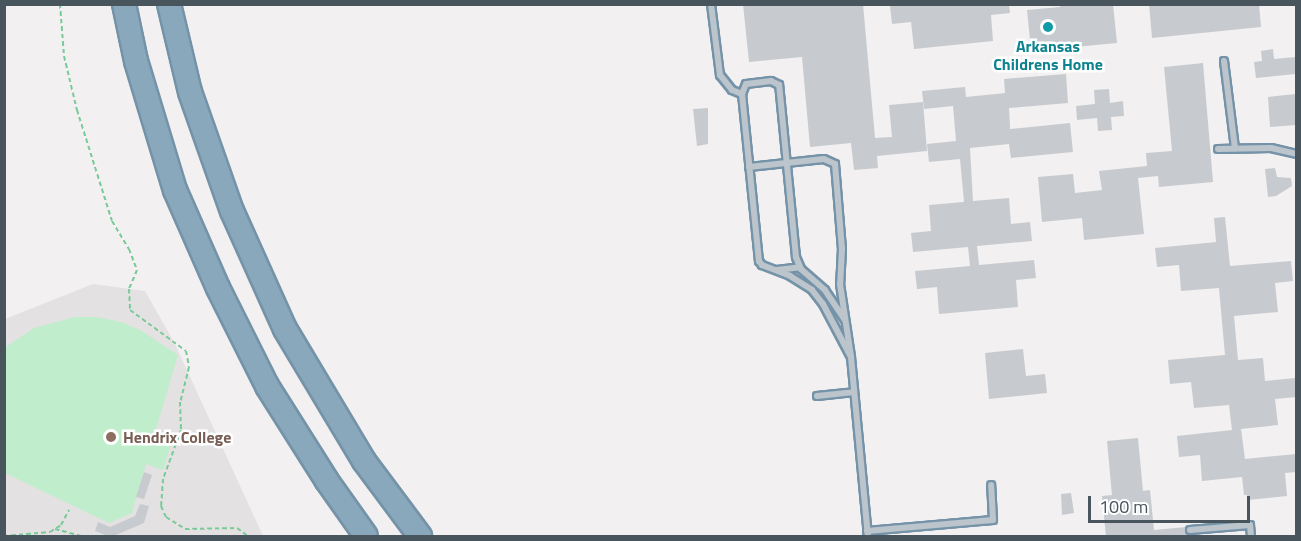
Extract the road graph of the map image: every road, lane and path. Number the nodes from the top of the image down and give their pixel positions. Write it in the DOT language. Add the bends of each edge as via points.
graph roads {
  1 [pos="60,4"];
  2 [pos="124,4"];
  3 [pos="169,4"];
  4 [pos="711,4"];
  5 [pos="1224,61"];
  6 [pos="742,94"];
  7 [pos="1235,148"];
  8 [pos="1218,149"];
  9 [pos="1296,154"];
  10 [pos="787,163"];
  11 [pos="749,167"];
  12 [pos="800,267"];
  13 [pos="773,270"];
  14 [pos="845,320"];
  15 [pos="851,357"];
  16 [pos="854,392"];
  17 [pos="817,396"];
  18 [pos="991,485"];
  19 [pos="69,510"];
  20 [pos="55,530"];
  21 [pos="1190,530"];
  22 [pos="868,534"];
  23 [pos="4,536"];
  24 [pos="81,537"];
  25 [pos="248,537"];
  26 [pos="366,537"];
  27 [pos="420,537"];
  28 [pos="1251,537"];
  1 -- 25 [label="path" via="64,56 76,110 112,221 137,270 129,289 130,310 186,351 189,367 180,402 181,430 163,479 161,506 165,517 185,529 237,528"];
  2 -- 26 [label="highway" via="136,61 175,190 218,288 267,386"];
  3 -- 27 [label="highway" via="190,92 228,200 285,329 364,460"];
  4 -- 6 [label="lane" via="720,75 732,90"];
  5 -- 7 [label="lane"];
  6 -- 10 [label="lane" via="746,84 779,84"];
  6 -- 11 [label="lane"];
  7 -- 8 [label="lane"];
  7 -- 9 [label="lane" via="1271,147"];
  10 -- 11 [label="lane"];
  10 -- 12 [label="lane"];
  10 -- 14 [label="lane" via="824,159 835,164"];
  11 -- 13 [label="lane" via="758,256 762,265"];
  12 -- 13 [label="lane"];
  12 -- 14 [label="lane" via="825,291"];
  13 -- 15 [label="lane" via="801,282 818,297"];
  14 -- 15 [label="lane"];
  15 -- 16 [label="lane"];
  16 -- 17 [label="lane"];
  16 -- 22 [label="lane"];
  18 -- 22 [label="lane" via="993,520"];
  19 -- 20 [label="path"];
  20 -- 23 [label="path"];
  20 -- 24 [label="path"];
  21 -- 28 [label="lane" via="1250,525"];
}
